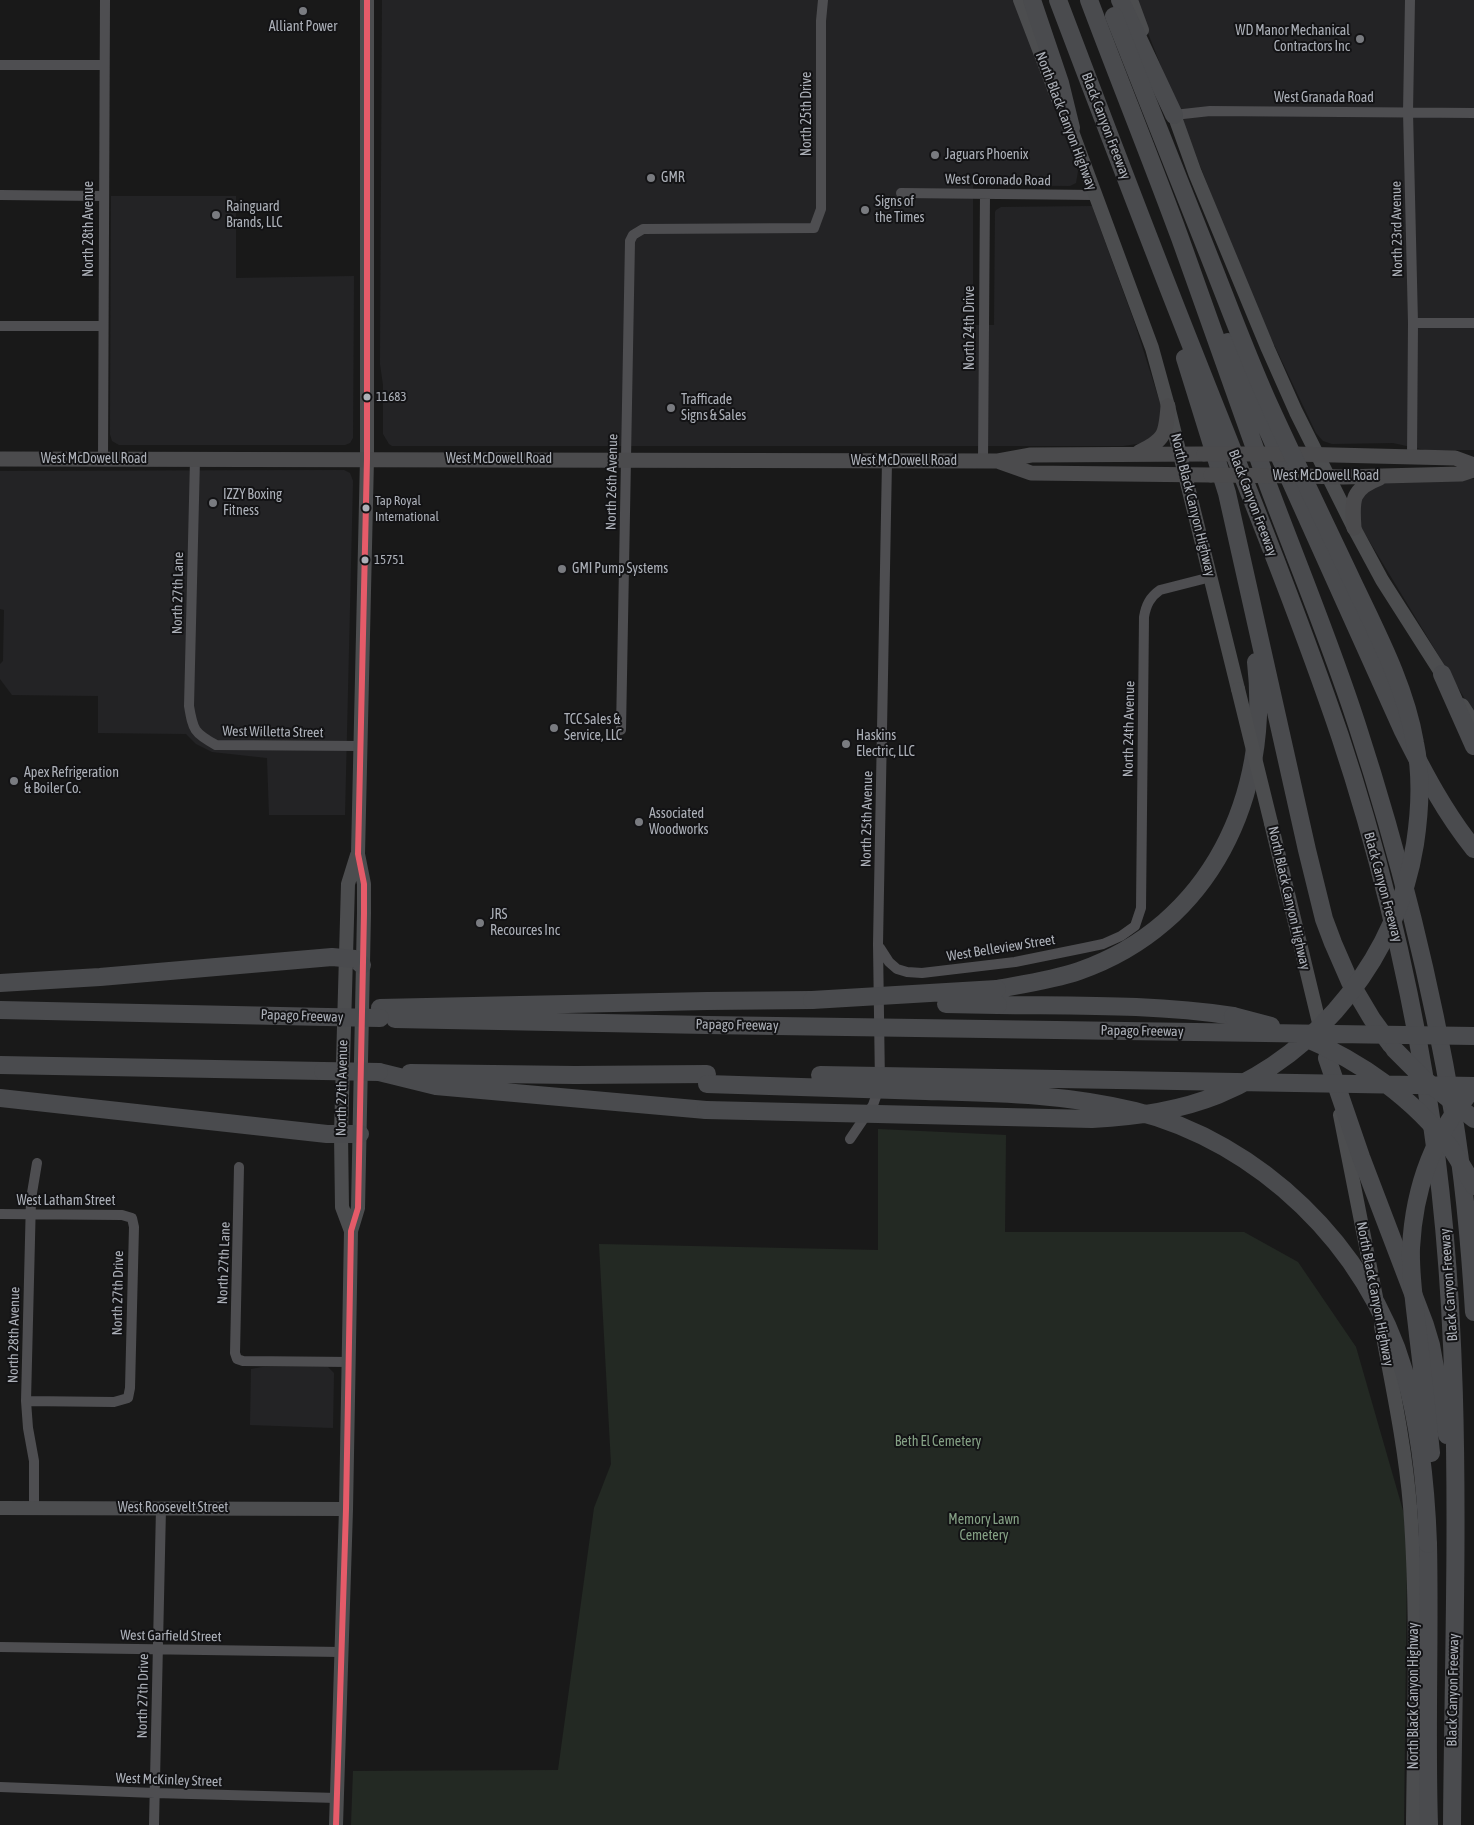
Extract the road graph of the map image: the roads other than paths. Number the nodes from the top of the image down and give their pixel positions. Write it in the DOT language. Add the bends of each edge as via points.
graph roads {
  1 [pos="105,0"];
  2 [pos="367,0"];
  3 [pos="822,0"];
  4 [pos="1020,0"];
  5 [pos="1032,0"];
  6 [pos="1058,0"];
  7 [pos="1077,0"];
  8 [pos="1088,0"];
  9 [pos="1131,0"];
  10 [pos="1410,0"];
  11 [pos="1114,5"];
  12 [pos="0,65"];
  13 [pos="104,65"];
  14 [pos="1408,112"];
  15 [pos="1474,113"];
  16 [pos="1174,115"];
  17 [pos="1071,128"];
  18 [pos="902,193"];
  19 [pos="984,194"];
  20 [pos="1095,195"];
  21 [pos="0,196"];
  22 [pos="103,196"];
  23 [pos="1143,224"];
  24 [pos="633,234"];
  25 [pos="1180,238"];
  26 [pos="1474,323"];
  27 [pos="1413,324"];
  28 [pos="0,326"];
  29 [pos="103,326"];
  30 [pos="1168,406"];
  31 [pos="1134,454"];
  32 [pos="1179,454"];
  33 [pos="1318,455"];
  34 [pos="1412,457"];
  35 [pos="0,458"];
  36 [pos="103,458"];
  37 [pos="195,458"];
  38 [pos="366,458"];
  39 [pos="626,460"];
  40 [pos="887,461"];
  41 [pos="983,461"];
  42 [pos="998,462"];
  43 [pos="1474,465"];
  44 [pos="1474,470"];
  45 [pos="1184,474"];
  46 [pos="1387,476"];
  47 [pos="1329,477"];
  48 [pos="1354,528"];
  49 [pos="1211,577"];
  50 [pos="1249,594"];
  51 [pos="1334,659"];
  52 [pos="1442,674"];
  53 [pos="1474,723"];
  54 [pos="193,727"];
  55 [pos="621,730"];
  56 [pos="360,746"];
  57 [pos="1474,746"];
  58 [pos="1474,849"];
  59 [pos="358,854"];
  60 [pos="1134,926"];
  61 [pos="878,944"];
  62 [pos="345,956"];
  63 [pos="362,965"];
  64 [pos="0,983"];
  65 [pos="997,997"];
  66 [pos="0,1010"];
  67 [pos="380,1013"];
  68 [pos="1474,1036"];
  69 [pos="1327,1058"];
  70 [pos="0,1065"];
  71 [pos="379,1072"];
  72 [pos="707,1079"];
  73 [pos="1474,1087"];
  74 [pos="0,1098"];
  75 [pos="1474,1119"];
  76 [pos="340,1134"];
  77 [pos="360,1134"];
  78 [pos="850,1139"];
  79 [pos="37,1163"];
  80 [pos="239,1168"];
  81 [pos="1474,1186"];
  82 [pos="0,1214"];
  83 [pos="31,1214"];
  84 [pos="132,1218"];
  85 [pos="351,1231"];
  86 [pos="1474,1312"];
  87 [pos="350,1362"];
  88 [pos="26,1401"];
  89 [pos="1455,1478"];
  90 [pos="0,1508"];
  91 [pos="34,1508"];
  92 [pos="161,1508"];
  93 [pos="346,1510"];
  94 [pos="1432,1544"];
  95 [pos="0,1648"];
  96 [pos="158,1650"];
  97 [pos="341,1652"];
  98 [pos="0,1787"];
  99 [pos="155,1793"];
  100 [pos="337,1798"];
  101 [pos="154,1825"];
  102 [pos="336,1825"];
  103 [pos="1413,1825"];
  104 [pos="1429,1825"];
  105 [pos="1452,1825"];
  1 -- 13 [label="street, North 28th Avenue"];
  2 -- 38 [label="main road, North 27th Avenue"];
  3 -- 24 [label="street, North 25th Drive" via="820,209 814,228 643,229"];
  4 -- 17 [label="main road, North Black Canyon Highway"];
  5 -- 17 [label="highway" via="1060,83"];
  6 -- 23 [label="highway, Black Canyon Freeway"];
  7 -- 51 [label="highway" via="1316,628 1326,653"];
  8 -- 25 [label="highway, Black Canyon Freeway"];
  9 -- 16 [label="main road"];
  10 -- 14 [label="street, North 23rd Avenue"];
  11 -- 16 [label="highway"];
  11 -- 71 [label="highway, bridge" via="1266,398 1364,605 1403,698 1416,743 1420,787 1417,831 1404,895 1365,974 1318,1029 1288,1055 1252,1078 1217,1095 1176,1109 1133,1117 1092,1119 706,1110 436,1086"];
  12 -- 13 [label="street"];
  13 -- 22 [label="street, North 28th Avenue"];
  14 -- 15 [label="street, West Granada Road"];
  14 -- 16 [label="street, West Granada Road" via="1210,112"];
  14 -- 27 [label="street, North 23rd Avenue"];
  16 -- 33 [label="main road" via="1268,349"];
  17 -- 20 [label="main road, North Black Canyon Highway"];
  18 -- 19 [label="street, West Coronado Road"];
  19 -- 20 [label="street, West Coronado Road"];
  19 -- 41 [label="street, North 24th Drive"];
  20 -- 30 [label="main road, North Black Canyon Highway" via="1152,348"];
  21 -- 22 [label="street"];
  22 -- 29 [label="street, North 28th Avenue"];
  23 -- 50 [label="highway" via="1228,493"];
  23 -- 89 [label="highway, Black Canyon Freeway" via="1314,663 1353,779 1385,891 1416,1031 1441,1193 1454,1362"];
  24 -- 39 [label="street, North 26th Avenue" via="630,241"];
  25 -- 51 [label="highway, Black Canyon Freeway"];
  25 -- 58 [label="highway" via="1403,731 1432,787 1458,830"];
  26 -- 27 [label="street"];
  27 -- 34 [label="street, North 23rd Avenue"];
  28 -- 29 [label="street"];
  29 -- 36 [label="street, North 28th Avenue"];
  30 -- 31 [label="main road" via="1163,437 1155,445"];
  30 -- 32 [label="main road, North Black Canyon Highway"];
  31 -- 32 [label="main road, West McDowell Road"];
  31 -- 42 [label="main road, West McDowell Road" via="1031,455"];
  32 -- 33 [label="main road, West McDowell Road, bridge"];
  32 -- 45 [label="main road, North Black Canyon Highway"];
  33 -- 34 [label="main road, West McDowell Road"];
  33 -- 47 [label="main road"];
  34 -- 43 [label="main road, West McDowell Road" via="1455,458"];
  35 -- 36 [label="main road, West McDowell Road"];
  36 -- 37 [label="main road, West McDowell Road"];
  37 -- 38 [label="main road, West McDowell Road"];
  37 -- 54 [label="street, North 27th Lane" via="189,706"];
  38 -- 39 [label="main road, West McDowell Road"];
  38 -- 56 [label="main road, North 27th Avenue"];
  39 -- 40 [label="main road, West McDowell Road"];
  39 -- 55 [label="street, North 26th Avenue"];
  40 -- 41 [label="main road, West McDowell Road"];
  40 -- 61 [label="street, North 25th Avenue"];
  41 -- 42 [label="main road, West McDowell Road"];
  42 -- 45 [label="main road, West McDowell Road" via="1031,473"];
  44 -- 46 [label="main road, West McDowell Road" via="1461,474"];
  45 -- 47 [label="main road, West McDowell Road, bridge"];
  45 -- 49 [label="main road, North Black Canyon Highway"];
  46 -- 47 [label="main road, West McDowell Road"];
  46 -- 48 [label="main road" via="1358,490 1353,505"];
  47 -- 48 [label="main road"];
  48 -- 52 [label="main road" via="1402,613"];
  49 -- 60 [label="street, North 24th Avenue" via="1160,590 1148,601 1144,617 1141,908"];
  49 -- 69 [label="main road, North Black Canyon Highway, bridge"];
  50 -- 65 [label="highway" via="1259,708 1255,752 1246,795 1231,836 1209,873 1187,900 1136,944 1078,972"];
  50 -- 75 [label="highway, bridge" via="1307,850 1333,943 1350,982 1394,1049 1425,1080"];
  51 -- 86 [label="highway, Black Canyon Freeway" via="1377,790 1433,1008 1457,1142"];
  52 -- 53 [label="main road"];
  52 -- 57 [label="highway"];
  54 -- 56 [label="street, West Willetta Street" via="216,745"];
  56 -- 59 [label="main road, North 27th Avenue"];
  59 -- 62 [label="main road, North 27th Avenue" via="348,884"];
  59 -- 63 [label="main road, North 27th Avenue" via="364,884"];
  60 -- 61 [label="street, West Belleview Street" via="1103,944 1015,962 922,973 897,969"];
  61 -- 78 [label="street, North 25th Avenue" via="880,1085 873,1105"];
  62 -- 63 [label="highway"];
  62 -- 64 [label="highway"];
  62 -- 76 [label="main road, North 27th Avenue"];
  63 -- 77 [label="main road, North 27th Avenue"];
  65 -- 67 [label="highway, bridge" via="707,1000"];
  65 -- 81 [label="highway, bridge" via="1206,1012 1281,1028 1333,1050 1381,1080 1431,1124"];
  66 -- 67 [label="highway, Papago Freeway, bridge"];
  67 -- 68 [label="highway, Papago Freeway, bridge" via="707,1025"];
  69 -- 89 [label="highway" via="1431,1345"];
  69 -- 103 [label="main road, North Black Canyon Highway" via="1379,1310 1410,1504 1414,1586"];
  70 -- 71 [label="highway, bridge"];
  71 -- 72 [label="highway"];
  72 -- 73 [label="highway, bridge"];
  72 -- 94 [label="highway, bridge" via="1031,1095 1086,1101 1158,1117 1218,1143 1244,1159 1289,1194 1320,1224 1346,1256 1386,1324 1403,1370 1415,1420"];
  73 -- 94 [label="highway, bridge" via="1434,1146 1414,1214 1411,1249 1413,1292 1435,1486"];
  74 -- 76 [label="highway"];
  76 -- 77 [label="highway"];
  76 -- 85 [label="main road, North 27th Avenue" via="342,1208"];
  77 -- 85 [label="main road, North 27th Avenue" via="358,1208"];
  79 -- 83 [label="street, North 28th Avenue"];
  80 -- 87 [label="street, North 27th Lane" via="237,1359"];
  82 -- 83 [label="street, West Latham Street"];
  83 -- 84 [label="street, West Latham Street" via="122,1215"];
  83 -- 88 [label="street, North 28th Avenue"];
  84 -- 88 [label="street, North 27th Drive" via="128,1398 114,1402"];
  85 -- 87 [label="main road, North 27th Avenue"];
  87 -- 93 [label="main road, North 27th Avenue"];
  88 -- 91 [label="street, North 28th Avenue" via="34,1461"];
  89 -- 105 [label="highway, Black Canyon Freeway"];
  90 -- 91 [label="main road, West Roosevelt Street"];
  91 -- 92 [label="main road, West Roosevelt Street"];
  92 -- 93 [label="main road, West Roosevelt Street"];
  92 -- 96 [label="street, North 27th Drive"];
  93 -- 97 [label="main road, North 27th Avenue"];
  94 -- 104 [label="highway" via="1427,1746"];
  95 -- 96 [label="street, West Garfield Street"];
  96 -- 97 [label="street, West Garfield Street"];
  96 -- 99 [label="street, North 27th Drive"];
  97 -- 100 [label="main road, North 27th Avenue"];
  98 -- 99 [label="street, West McKinley Street"];
  99 -- 100 [label="street, West McKinley Street"];
  99 -- 101 [label="street, North 27th Drive"];
  100 -- 102 [label="main road, North 27th Avenue"];
}
